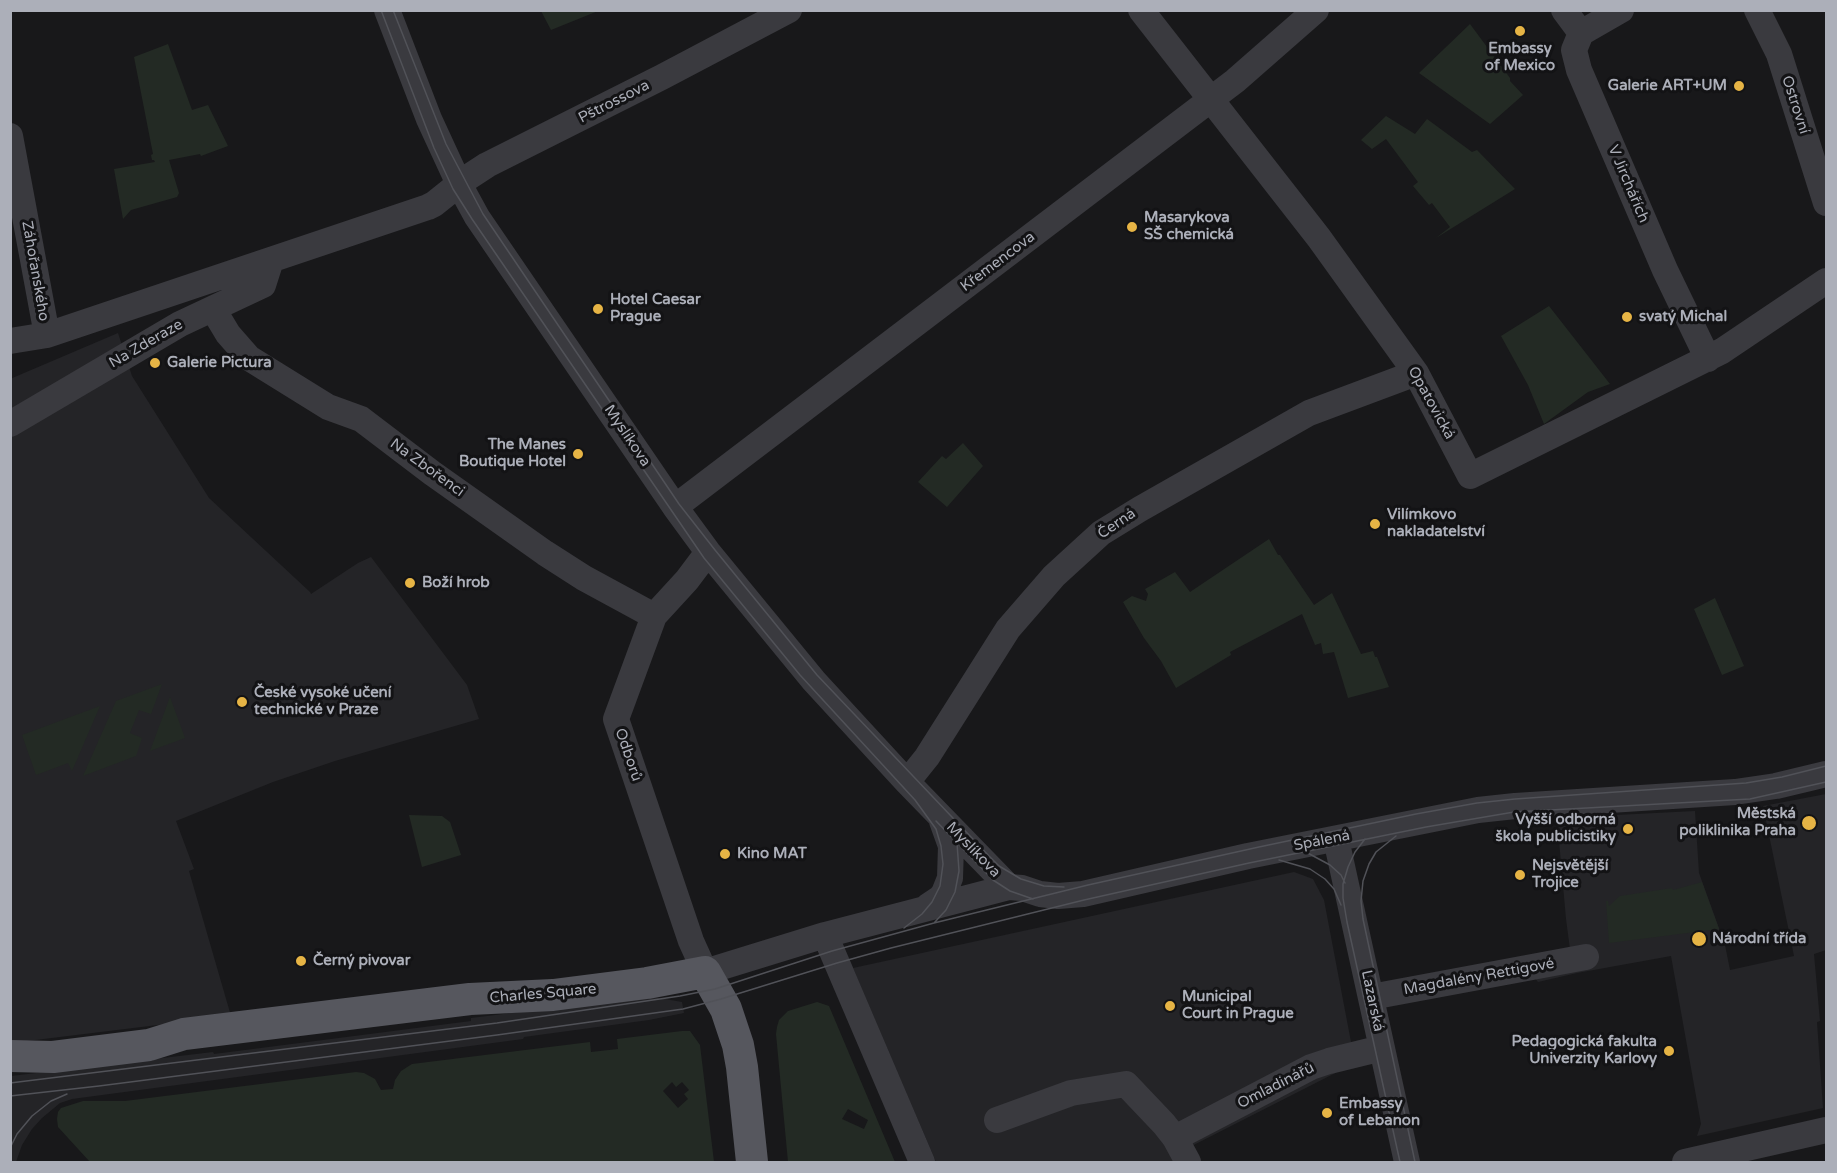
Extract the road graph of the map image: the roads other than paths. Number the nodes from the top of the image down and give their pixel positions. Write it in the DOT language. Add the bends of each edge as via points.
graph roads {
  1 [pos="387,10"];
  2 [pos="1141,10"];
  3 [pos="1316,10"];
  4 [pos="1564,10"];
  5 [pos="1621,10"];
  6 [pos="1757,10"];
  7 [pos="775,14"];
  8 [pos="1581,33"];
  9 [pos="1210,100"];
  10 [pos="10,136"];
  11 [pos="459,184"];
  12 [pos="1827,203"];
  13 [pos="272,260"];
  14 [pos="1827,280"];
  15 [pos="213,309"];
  16 [pos="47,334"];
  17 [pos="10,341"];
  18 [pos="1708,358"];
  19 [pos="1416,373"];
  20 [pos="10,424"];
  21 [pos="675,507"];
  22 [pos="708,552"];
  23 [pos="654,616"];
  24 [pos="1827,774"];
  25 [pos="908,782"];
  26 [pos="938,813"];
  27 [pos="1336,839"];
  28 [pos="1009,886"];
  29 [pos="928,906"];
  30 [pos="825,935"];
  31 [pos="1586,957"];
  32 [pos="705,972"];
  33 [pos="1371,997"];
  34 [pos="1382,1048"];
  35 [pos="10,1056"];
  36 [pos="53,1057"];
  37 [pos="10,1066"];
  38 [pos="997,1120"];
  39 [pos="1827,1130"];
  40 [pos="1175,1138"];
  41 [pos="752,1162"];
  42 [pos="922,1162"];
  43 [pos="1188,1162"];
  44 [pos="1407,1162"];
  45 [pos="1685,1162"];
  1 -- 11 [label="street, Myslíkova"];
  2 -- 9 [label="street, Opatovická"];
  3 -- 9 [label="street, Křemencova"];
  4 -- 8 [label="street"];
  5 -- 8 [label="street"];
  6 -- 12 [label="street, Ostrovní" via="1779,54"];
  7 -- 11 [label="street, Pštrossova"];
  8 -- 18 [label="street, V Jirchářích" via="1574,50 1579,70 1660,260"];
  9 -- 19 [label="street, Opatovická" via="1319,238"];
  9 -- 21 [label="street, Křemencova"];
  10 -- 16 [label="street, Záhořanského"];
  11 -- 13 [label="street" via="428,207"];
  11 -- 21 [label="street, Myslíkova" via="477,217"];
  13 -- 15 [label="street, Na Zderaze" via="263,285"];
  13 -- 16 [label="street"];
  14 -- 18 [label="street, Opatovická"];
  15 -- 20 [label="street, Na Zderaze" via="180,324"];
  15 -- 23 [label="street, Na Zbořenci" via="249,358 328,406 361,419 545,553"];
  16 -- 17 [label="street"];
  18 -- 19 [label="street, Opatovická" via="1470,476"];
  19 -- 25 [label="street, Černá" via="1309,413 1101,533 1054,576 1008,629"];
  21 -- 22 [label="street, Myslíkova"];
  22 -- 23 [label="street, Odborů"];
  22 -- 25 [label="street, Myslíkova" via="814,681"];
  23 -- 32 [label="street, Odborů" via="616,719"];
  24 -- 27 [label="street, Spálená" via="1735,792 1478,810"];
  25 -- 26 [label="street, Myslíkova"];
  26 -- 28 [label="street, Myslíkova"];
  26 -- 29 [label="street, Myslíkova" via="951,846 950,878 944,893"];
  27 -- 28 [label="street, Spálená" via="1083,894 1058,896"];
  27 -- 33 [label="street, Lazarská"];
  28 -- 29 [label="street, Spálená"];
  29 -- 30 [label="street, Spálená"];
  30 -- 32 [label="street, Charles Square"];
  30 -- 42 [label="street"];
  31 -- 33 [label="street, Magdalény Rettigové"];
  32 -- 36 [label="main road, Charles Square" via="553,995 470,999 184,1034 149,1045"];
  32 -- 41 [label="main road" via="726,1009 738,1045"];
  33 -- 34 [label="street, Lazarská"];
  34 -- 40 [label="street, Omladinářů" via="1311,1067"];
  34 -- 44 [label="street, Lazarská"];
  35 -- 36 [label="main road"];
  36 -- 37 [label="street, Charles Square"];
  38 -- 40 [label="street" via="1071,1093 1126,1084"];
  39 -- 45 [label="street"];
  40 -- 43 [label="street"];
}
